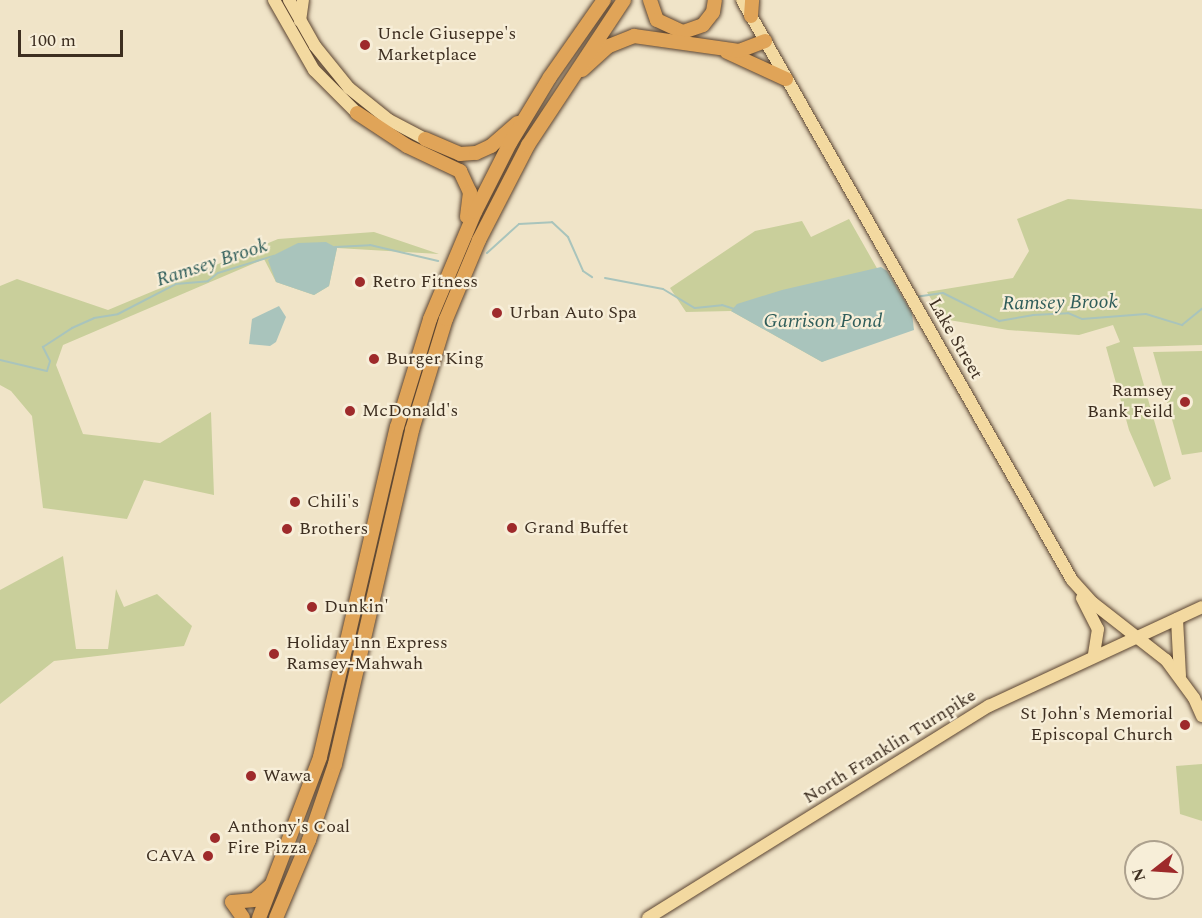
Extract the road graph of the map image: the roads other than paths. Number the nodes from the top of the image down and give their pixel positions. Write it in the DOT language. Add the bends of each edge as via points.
graph roads {
  1 [pos="274,0"];
  2 [pos="289,0"];
  3 [pos="303,0"];
  4 [pos="604,0"];
  5 [pos="624,0"];
  6 [pos="650,0"];
  7 [pos="715,0"];
  8 [pos="742,0"];
  9 [pos="752,0"];
  10 [pos="751,16"];
  11 [pos="300,22"];
  12 [pos="765,41"];
  13 [pos="717,47"];
  14 [pos="786,79"];
  15 [pos="556,98"];
  16 [pos="357,113"];
  17 [pos="528,114"];
  18 [pos="425,139"];
  19 [pos="457,252"];
  20 [pos="1077,589"];
  21 [pos="1202,607"];
  22 [pos="1177,620"];
  23 [pos="1136,636"];
  24 [pos="1094,655"];
  25 [pos="1180,676"];
  26 [pos="1202,716"];
  27 [pos="275,880"];
  28 [pos="243,918"];
  29 [pos="259,918"];
  30 [pos="276,918"];
  31 [pos="648,918"];
  1 -- 16 [label="main road" via="309,64"];
  2 -- 11 [label="main road"];
  3 -- 11 [label="main road"];
  4 -- 17 [label="highway"];
  5 -- 15 [label="highway"];
  6 -- 7 [label="highway" via="657,20 683,32 703,25 713,12"];
  8 -- 10 [label="main road, Lake Street"];
  9 -- 10 [label="highway"];
  10 -- 12 [label="main road, Lake Street"];
  11 -- 18 [label="main road" via="325,61 349,88 389,120"];
  12 -- 13 [label="highway" via="743,51"];
  12 -- 14 [label="main road, Lake Street"];
  13 -- 14 [label="highway"];
  13 -- 15 [label="highway" via="655,36 628,38 596,56"];
  14 -- 20 [label="main road, Lake Street"];
  15 -- 30 [label="highway" via="479,240 433,359 410,438 335,764"];
  16 -- 19 [label="highway" via="400,143 464,175 471,197"];
  17 -- 18 [label="highway" via="496,143 476,153 460,153"];
  17 -- 19 [label="highway"];
  19 -- 27 [label="highway" via="407,390 323,745"];
  20 -- 23 [label="main road, Lake Street"];
  20 -- 24 [label="main road" via="1098,629"];
  21 -- 22 [label="main road, North Franklin Turnpike"];
  22 -- 23 [label="main road, North Franklin Turnpike"];
  22 -- 25 [label="main road"];
  23 -- 24 [label="main road, North Franklin Turnpike"];
  23 -- 25 [label="main road, Lake Street"];
  24 -- 31 [label="main road, North Franklin Turnpike" via="989,706"];
  25 -- 26 [label="main road"];
  27 -- 28 [label="highway" via="254,900 232,902"];
  27 -- 29 [label="highway"];
}
